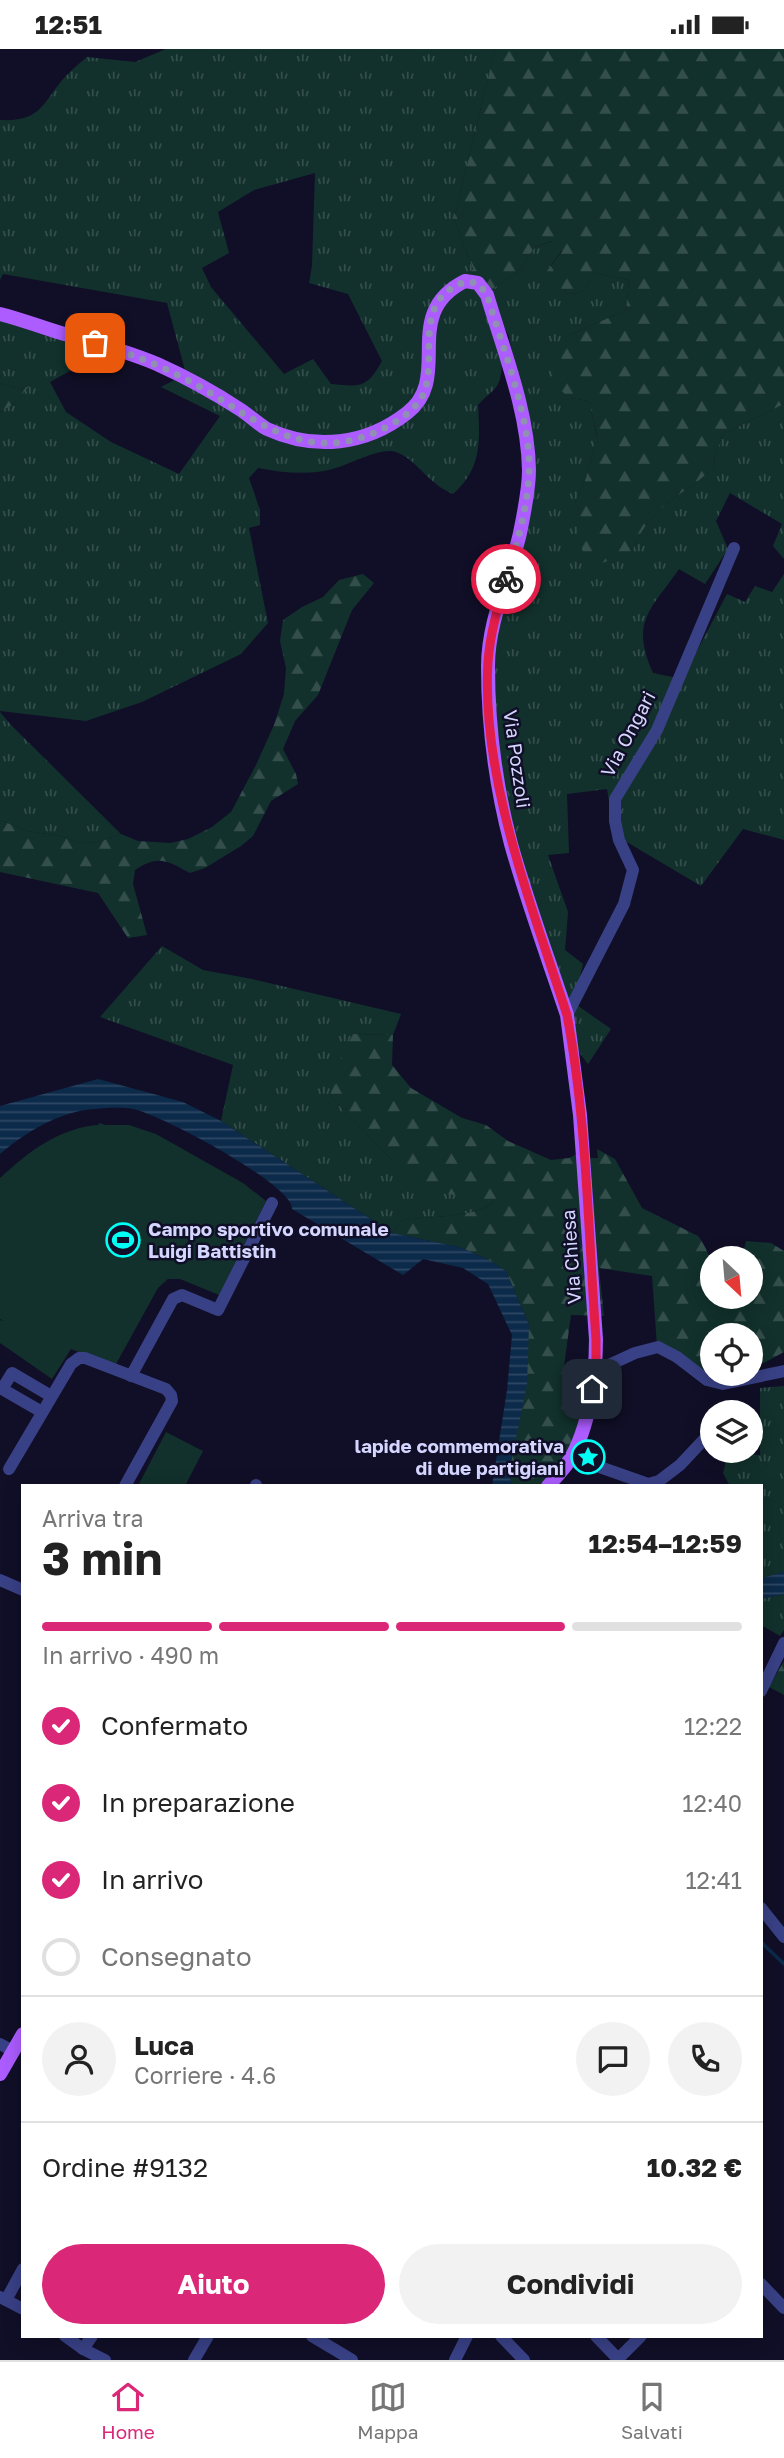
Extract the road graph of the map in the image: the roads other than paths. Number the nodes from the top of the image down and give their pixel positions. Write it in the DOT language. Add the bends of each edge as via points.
graph roads {
  1 [pos="0,314"];
  2 [pos="734,548"];
  3 [pos="567,1015"];
  4 [pos="272,1203"];
  5 [pos="596,1371"];
  6 [pos="784,1371"];
  7 [pos="131,1376"];
  8 [pos="51,1396"];
  9 [pos="42,1412"];
  10 [pos="700,1444"];
  11 [pos="574,1450"];
  12 [pos="9,1469"];
  13 [pos="126,1484"];
  14 [pos="550,1484"];
  15 [pos="0,1580"];
  16 [pos="21,1589"];
  17 [pos="784,1643"];
  18 [pos="763,1687"];
  19 [pos="763,1911"];
  20 [pos="784,1937"];
  21 [pos="21,2036"];
  22 [pos="6,2047"];
  23 [pos="0,2074"];
  24 [pos="21,2272"];
  25 [pos="763,2286"];
  26 [pos="3,2298"];
  27 [pos="21,2308"];
  28 [pos="784,2308"];
  29 [pos="68,2338"];
  30 [pos="91,2338"];
  31 [pos="207,2338"];
  32 [pos="315,2338"];
  33 [pos="466,2338"];
  34 [pos="503,2338"];
  35 [pos="598,2338"];
  36 [pos="639,2338"];
  37 [pos="83,2349"];
  38 [pos="617,2359"];
  39 [pos="105,2360"];
  40 [pos="194,2360"];
  41 [pos="352,2360"];
  42 [pos="455,2360"];
  43 [pos="524,2360"];
  1 -- 3 [label="main road, Via Pozzoli" via="156,364 265,428 333,443 378,432 419,402 426,389 432,312 453,287 465,281 478,283 487,295 519,403 529,473 520,533 495,615 488,663 493,750 511,843"];
  2 -- 3 [label="street, Via Ongari" via="657,730 615,799 619,840 633,870 624,904"];
  3 -- 5 [label="main road, Via Chiesa" via="580,1115"];
  4 -- 7 [label="street" via="218,1310 182,1295 173,1299"];
  5 -- 6 [label="street" via="658,1347 707,1380 723,1384"];
  5 -- 11 [label="main road, Via Chiesa"];
  7 -- 8 [label="street" via="79,1359"];
  7 -- 13 [label="street" via="166,1389 172,1401"];
  8 -- 9 [label="street"];
  8 -- 9 [label="street" via="12,1373 2,1389"];
  9 -- 12 [label="street"];
  10 -- 11 [label="street" via="680,1465 649,1484 594,1465"];
  11 -- 14 [label="main road, Via Chiesa"];
  15 -- 16 [label="street"];
  17 -- 18 [label="street"];
  19 -- 20 [label="street"];
  21 -- 22 [label="main road"];
  22 -- 23 [label="main road"];
  24 -- 26 [label="street"];
  25 -- 28 [label="street"];
  26 -- 27 [label="street"];
  29 -- 37 [label="street"];
  30 -- 37 [label="street"];
  31 -- 40 [label="street"];
  32 -- 41 [label="street"];
  33 -- 42 [label="street"];
  34 -- 43 [label="street"];
  35 -- 38 [label="street"];
  36 -- 38 [label="street"];
  37 -- 39 [label="street"];
}
